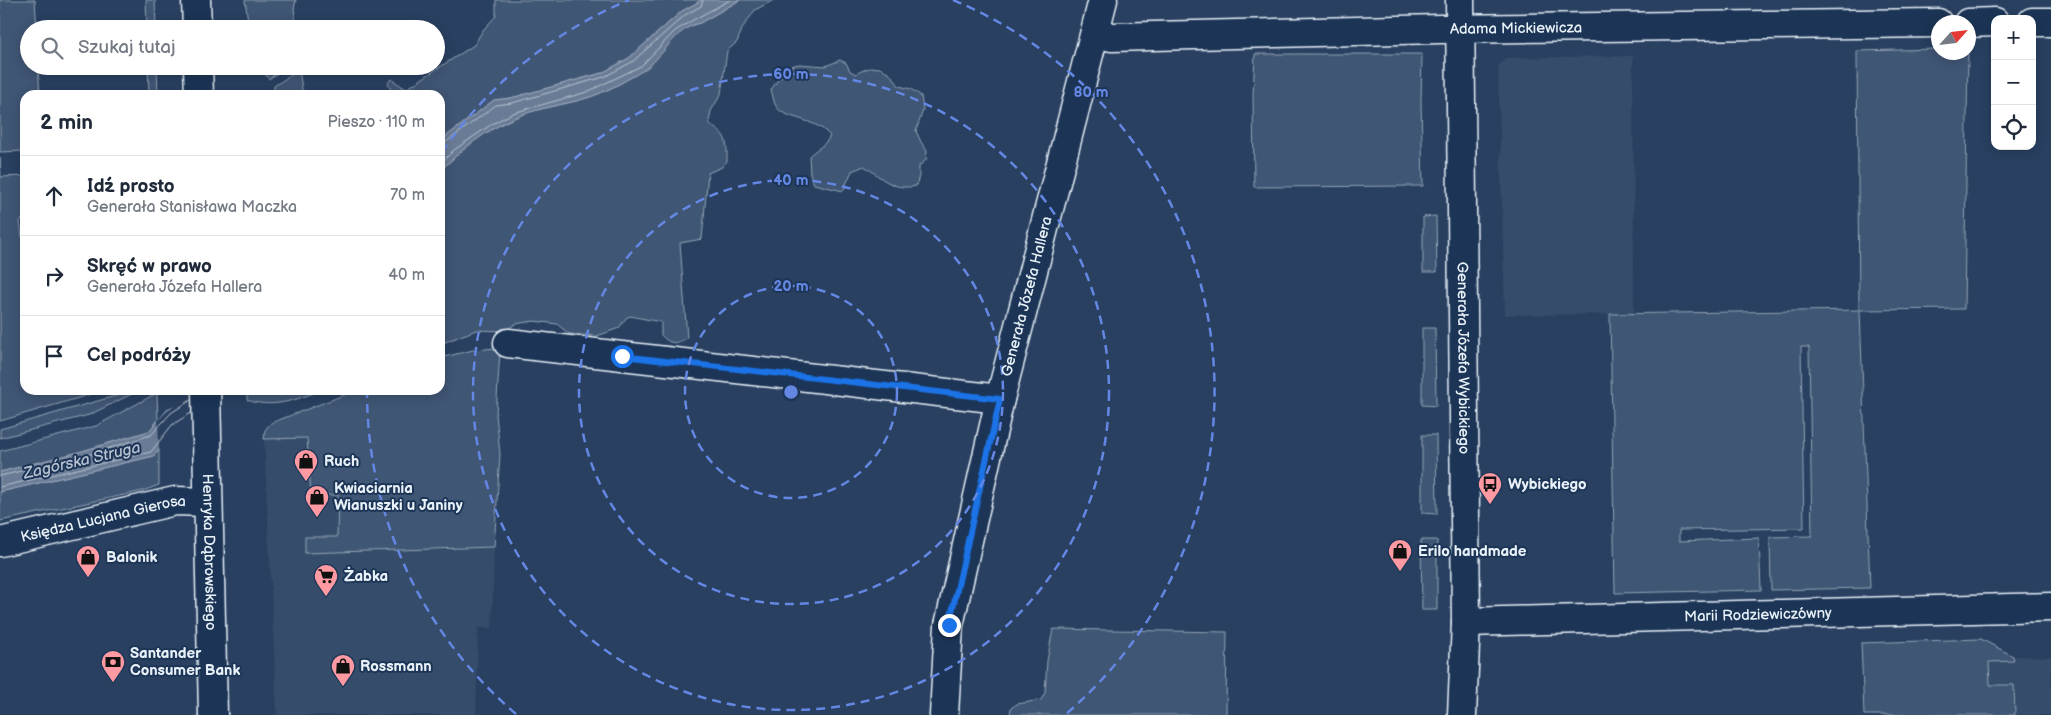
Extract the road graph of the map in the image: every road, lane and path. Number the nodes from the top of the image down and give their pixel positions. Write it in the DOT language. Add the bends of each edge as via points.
graph roads {
  1 [pos="196,0"];
  2 [pos="1103,0"];
  3 [pos="1460,0"];
  4 [pos="197,20"];
  5 [pos="1991,22"];
  6 [pos="2036,22"];
  7 [pos="2051,22"];
  8 [pos="1931,23"];
  9 [pos="1976,23"];
  10 [pos="1460,28"];
  11 [pos="1095,32"];
  12 [pos="198,75"];
  13 [pos="199,90"];
  14 [pos="508,343"];
  15 [pos="206,395"];
  16 [pos="1000,399"];
  17 [pos="208,502"];
  18 [pos="0,542"];
  19 [pos="2051,607"];
  20 [pos="1466,622"];
  21 [pos="213,715"];
  22 [pos="944,715"];
  23 [pos="1462,715"];
  1 -- 4 [label="street"];
  2 -- 11 [label="street, Generała Józefa Hallera"];
  3 -- 10 [label="street, Generała Józefa Wybickiego"];
  5 -- 9 [label="street"];
  6 -- 7 [label="street"];
  8 -- 10 [label="street, Adama Mickiewicza"];
  10 -- 11 [label="street, Adama Mickiewicza" via="1111,36"];
  10 -- 20 [label="street, Generała Józefa Wybickiego"];
  11 -- 16 [label="street, Generała Józefa Hallera"];
  12 -- 13 [label="street"];
  14 -- 16 [label="street"];
  15 -- 17 [label="street, Henryka Dąbrowskiego"];
  16 -- 22 [label="street, Generała Józefa Hallera" via="949,625"];
  17 -- 18 [label="street, Księdza Lucjana Gierosa" via="175,502"];
  17 -- 21 [label="street, Henryka Dąbrowskiego"];
  19 -- 20 [label="street, Marii Rodziewiczówny"];
  20 -- 23 [label="street, Generała Józefa Wybickiego"];
}
